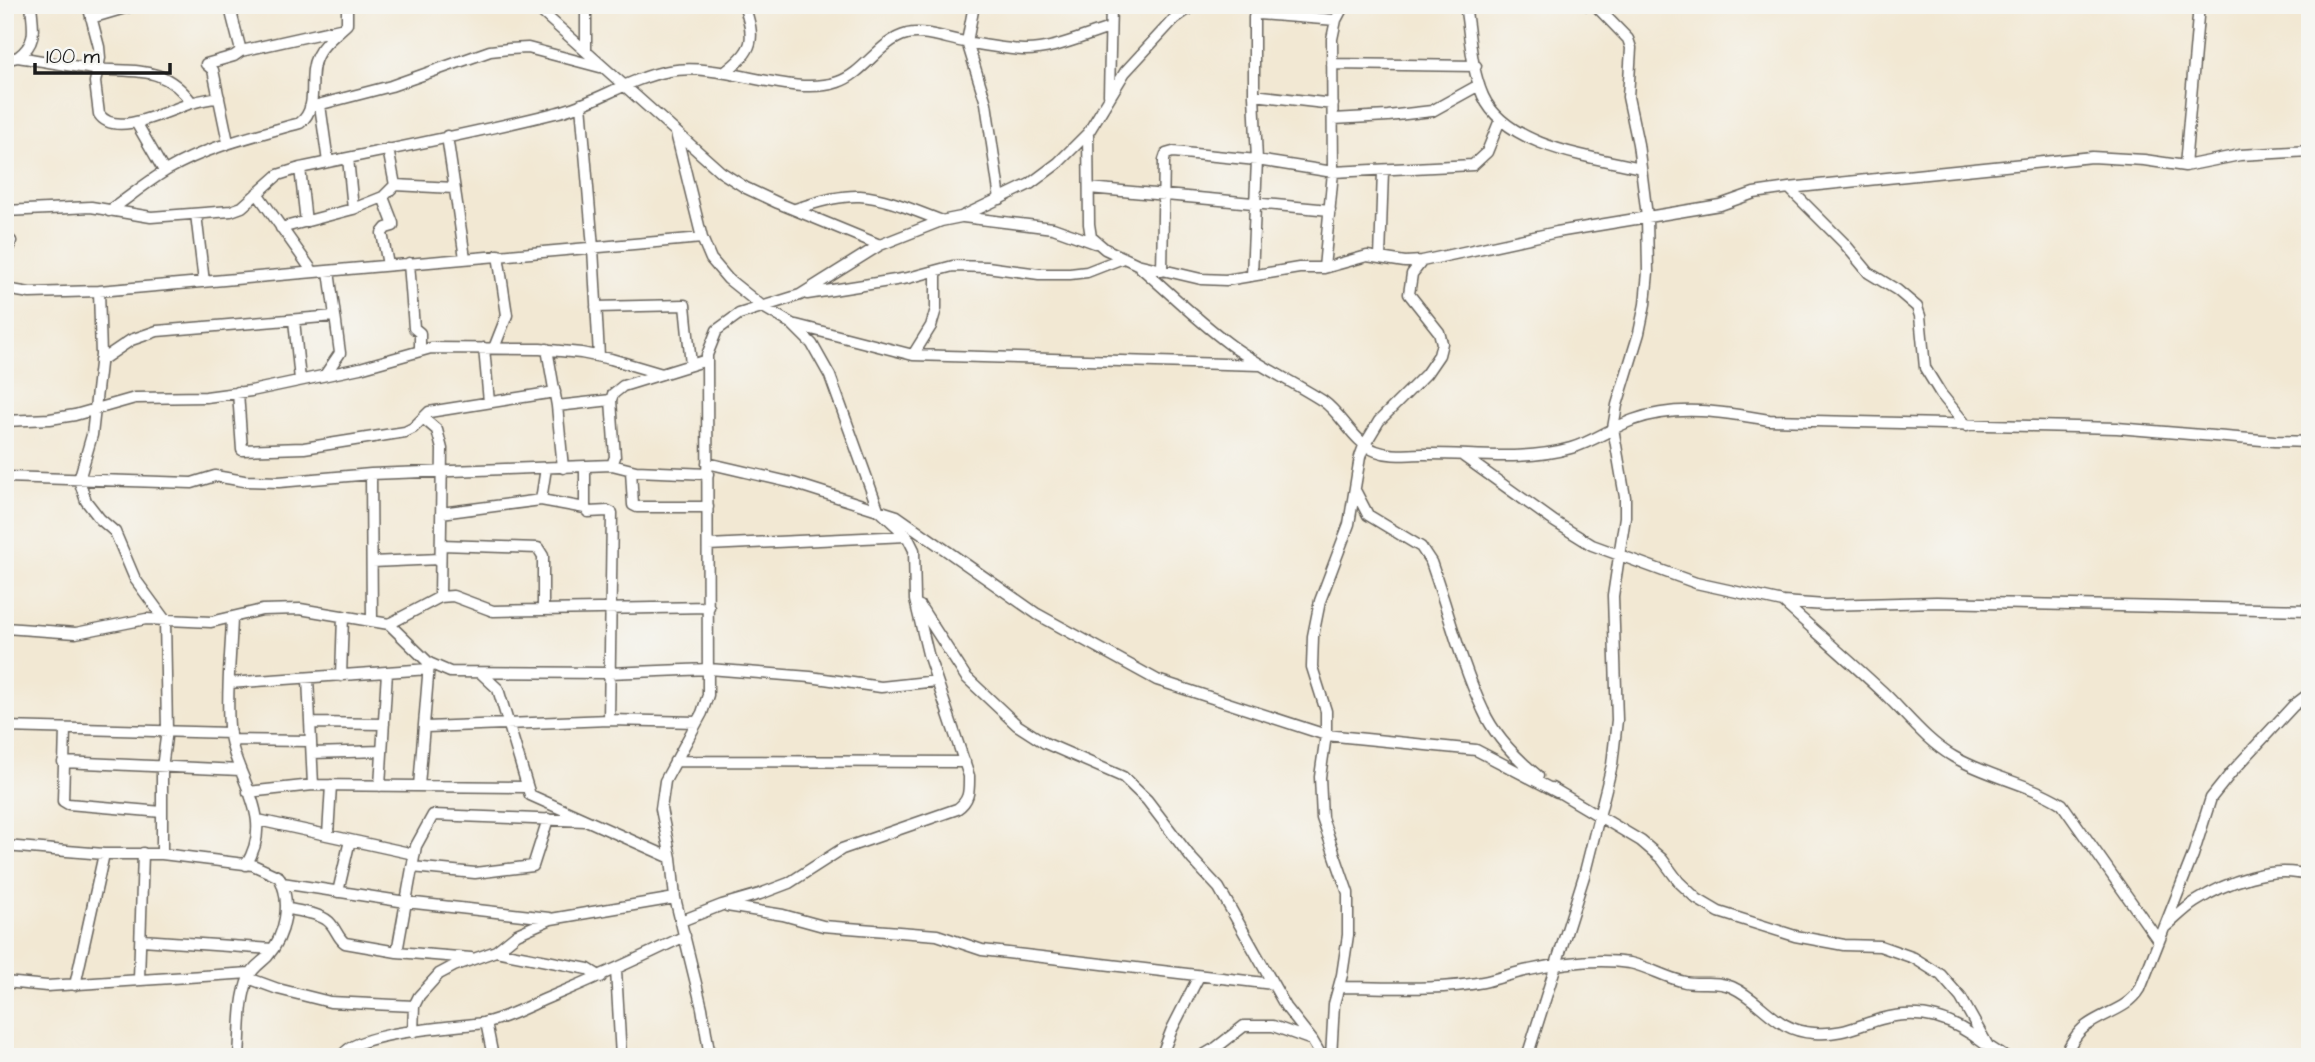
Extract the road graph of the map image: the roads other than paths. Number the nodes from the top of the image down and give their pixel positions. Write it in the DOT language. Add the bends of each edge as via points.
graph roads {
  1 [pos="31,5"];
  2 [pos="88,5"];
  3 [pos="135,5"];
  4 [pos="237,5"];
  5 [pos="347,5"];
  6 [pos="534,5"];
  7 [pos="586,5"];
  8 [pos="744,5"];
  9 [pos="974,5"];
  10 [pos="1111,5"];
  11 [pos="1194,5"];
  12 [pos="1344,5"];
  13 [pos="1465,5"];
  14 [pos="1618,5"];
  15 [pos="2199,5"];
  16 [pos="1591,6"];
  17 [pos="91,18"];
  18 [pos="1336,20"];
  19 [pos="343,29"];
  20 [pos="1110,29"];
  21 [pos="967,42"];
  22 [pos="241,51"];
  23 [pos="586,51"];
  24 [pos="18,57"];
  25 [pos="5,60"];
  26 [pos="1332,64"];
  27 [pos="1476,66"];
  28 [pos="604,68"];
  29 [pos="97,69"];
  30 [pos="725,72"];
  31 [pos="1479,85"];
  32 [pos="624,86"];
  33 [pos="1109,95"];
  34 [pos="1254,95"];
  35 [pos="219,97"];
  36 [pos="192,103"];
  37 [pos="582,104"];
  38 [pos="1333,104"];
  39 [pos="315,106"];
  40 [pos="1333,118"];
  41 [pos="1500,120"];
  42 [pos="138,124"];
  43 [pos="676,132"];
  44 [pos="1088,133"];
  45 [pos="447,136"];
  46 [pos="228,142"];
  47 [pos="388,149"];
  48 [pos="2310,150"];
  49 [pos="348,158"];
  50 [pos="1257,160"];
  51 [pos="328,162"];
  52 [pos="2185,166"];
  53 [pos="300,168"];
  54 [pos="1641,168"];
  55 [pos="164,171"];
  56 [pos="1383,171"];
  57 [pos="1333,172"];
  58 [pos="395,185"];
  59 [pos="454,188"];
  60 [pos="1089,188"];
  61 [pos="1789,188"];
  62 [pos="257,193"];
  63 [pos="1164,196"];
  64 [pos="383,197"];
  65 [pos="1000,199"];
  66 [pos="1255,204"];
  67 [pos="354,209"];
  68 [pos="795,209"];
  69 [pos="1330,210"];
  70 [pos="5,211"];
  71 [pos="109,211"];
  72 [pos="196,214"];
  73 [pos="1647,216"];
  74 [pos="961,217"];
  75 [pos="941,220"];
  76 [pos="306,222"];
  77 [pos="281,228"];
  78 [pos="5,236"];
  79 [pos="702,238"];
  80 [pos="1095,243"];
  81 [pos="880,245"];
  82 [pos="593,248"];
  83 [pos="499,256"];
  84 [pos="465,258"];
  85 [pos="1124,258"];
  86 [pos="1380,258"];
  87 [pos="5,260"];
  88 [pos="1422,261"];
  89 [pos="409,263"];
  90 [pos="1137,264"];
  91 [pos="388,265"];
  92 [pos="1324,268"];
  93 [pos="329,271"];
  94 [pos="936,271"];
  95 [pos="1162,271"];
  96 [pos="313,272"];
  97 [pos="1252,276"];
  98 [pos="204,282"];
  99 [pos="5,289"];
  100 [pos="99,292"];
  101 [pos="800,295"];
  102 [pos="596,307"];
  103 [pos="763,307"];
  104 [pos="335,316"];
  105 [pos="294,320"];
  106 [pos="792,324"];
  107 [pos="489,348"];
  108 [pos="547,349"];
  109 [pos="420,351"];
  110 [pos="913,355"];
  111 [pos="599,356"];
  112 [pos="707,360"];
  113 [pos="100,361"];
  114 [pos="691,365"];
  115 [pos="1260,365"];
  116 [pos="662,374"];
  117 [pos="325,375"];
  118 [pos="300,380"];
  119 [pos="555,392"];
  120 [pos="238,393"];
  121 [pos="611,400"];
  122 [pos="489,402"];
  123 [pos="557,406"];
  124 [pos="95,407"];
  125 [pos="423,418"];
  126 [pos="5,421"];
  127 [pos="1966,426"];
  128 [pos="1613,428"];
  129 [pos="2310,442"];
  130 [pos="1364,446"];
  131 [pos="1463,455"];
  132 [pos="612,465"];
  133 [pos="546,468"];
  134 [pos="563,468"];
  135 [pos="585,468"];
  136 [pos="707,468"];
  137 [pos="631,470"];
  138 [pos="442,471"];
  139 [pos="370,474"];
  140 [pos="5,477"];
  141 [pos="79,480"];
  142 [pos="1356,492"];
  143 [pos="541,499"];
  144 [pos="708,507"];
  145 [pos="585,508"];
  146 [pos="878,509"];
  147 [pos="441,513"];
  148 [pos="907,536"];
  149 [pos="440,545"];
  150 [pos="708,545"];
  151 [pos="1620,557"];
  152 [pos="440,559"];
  153 [pos="372,562"];
  154 [pos="440,597"];
  155 [pos="915,600"];
  156 [pos="1783,602"];
  157 [pos="709,607"];
  158 [pos="610,608"];
  159 [pos="543,609"];
  160 [pos="2310,610"];
  161 [pos="342,616"];
  162 [pos="232,618"];
  163 [pos="165,620"];
  164 [pos="373,621"];
  165 [pos="389,624"];
  166 [pos="5,628"];
  167 [pos="429,666"];
  168 [pos="709,669"];
  169 [pos="387,672"];
  170 [pos="609,673"];
  171 [pos="481,674"];
  172 [pos="341,676"];
  173 [pos="307,678"];
  174 [pos="937,681"];
  175 [pos="229,683"];
  176 [pos="2310,693"];
  177 [pos="610,720"];
  178 [pos="697,722"];
  179 [pos="310,723"];
  180 [pos="384,724"];
  181 [pos="508,725"];
  182 [pos="5,727"];
  183 [pos="426,727"];
  184 [pos="65,729"];
  185 [pos="167,730"];
  186 [pos="1326,735"];
  187 [pos="231,736"];
  188 [pos="311,741"];
  189 [pos="382,751"];
  190 [pos="312,753"];
  191 [pos="675,761"];
  192 [pos="63,762"];
  193 [pos="965,762"];
  194 [pos="162,768"];
  195 [pos="240,770"];
  196 [pos="313,785"];
  197 [pos="331,785"];
  198 [pos="380,786"];
  199 [pos="419,786"];
  200 [pos="526,787"];
  201 [pos="248,792"];
  202 [pos="1558,792"];
  203 [pos="162,812"];
  204 [pos="1600,817"];
  205 [pos="548,819"];
  206 [pos="258,820"];
  207 [pos="586,821"];
  208 [pos="328,835"];
  209 [pos="350,840"];
  210 [pos="5,846"];
  211 [pos="143,853"];
  212 [pos="103,854"];
  213 [pos="162,854"];
  214 [pos="414,854"];
  215 [pos="671,858"];
  216 [pos="246,865"];
  217 [pos="412,867"];
  218 [pos="2310,876"];
  219 [pos="282,883"];
  220 [pos="338,892"];
  221 [pos="675,898"];
  222 [pos="406,902"];
  223 [pos="722,905"];
  224 [pos="286,908"];
  225 [pos="551,919"];
  226 [pos="681,921"];
  227 [pos="2163,928"];
  228 [pos="685,936"];
  229 [pos="142,940"];
  230 [pos="2158,940"];
  231 [pos="273,949"];
  232 [pos="496,951"];
  233 [pos="397,952"];
  234 [pos="472,959"];
  235 [pos="1556,965"];
  236 [pos="616,970"];
  237 [pos="249,976"];
  238 [pos="601,976"];
  239 [pos="1199,976"];
  240 [pos="139,979"];
  241 [pos="5,982"];
  242 [pos="1273,984"];
  243 [pos="75,985"];
  244 [pos="1339,987"];
  245 [pos="414,1006"];
  246 [pos="486,1022"];
  247 [pos="413,1032"];
  248 [pos="1312,1040"];
  249 [pos="1988,1046"];
  250 [pos="239,1057"];
  251 [pos="342,1057"];
  252 [pos="493,1057"];
  253 [pos="621,1057"];
  254 [pos="710,1057"];
  255 [pos="1161,1057"];
  256 [pos="1200,1057"];
  257 [pos="1322,1057"];
  258 [pos="1331,1057"];
  259 [pos="1527,1057"];
  260 [pos="2006,1057"];
  261 [pos="2064,1057"];
  1 -- 24 [label="street" via="31,44"];
  2 -- 17 [label="street"];
  3 -- 17 [label="street"];
  4 -- 22 [label="street" via="232,16"];
  5 -- 19 [label="street"];
  6 -- 23 [label="street"];
  7 -- 23 [label="street"];
  8 -- 30 [label="street" via="752,37 744,57"];
  9 -- 21 [label="street"];
  10 -- 20 [label="street"];
  11 -- 33 [label="street" via="1174,19"];
  12 -- 18 [label="street"];
  13 -- 27 [label="street"];
  14 -- 16 [label="street"];
  15 -- 52 [label="street"];
  16 -- 54 [label="street" via="1628,39 1631,48 1628,97"];
  17 -- 29 [label="street" via="99,47"];
  18 -- 26 [label="street"];
  18 -- 34 [label="street" via="1254,17"];
  19 -- 22 [label="street"];
  19 -- 39 [label="street" via="317,55"];
  20 -- 21 [label="street" via="1025,50"];
  20 -- 33 [label="street"];
  21 -- 30 [label="street" via="907,34 887,44 858,71 838,82 817,85"];
  21 -- 65 [label="street" via="986,103"];
  22 -- 35 [label="street" via="206,64 213,70"];
  23 -- 28 [label="street"];
  24 -- 25 [label="street"];
  24 -- 29 [label="street"];
  26 -- 27 [label="street"];
  26 -- 38 [label="street"];
  27 -- 31 [label="street"];
  28 -- 32 [label="street"];
  28 -- 39 [label="street" via="528,48 509,48"];
  29 -- 36 [label="street" via="164,77 180,87"];
  29 -- 42 [label="street" via="102,119"];
  30 -- 32 [label="street" via="700,68 669,71"];
  31 -- 40 [label="street" via="1432,111"];
  31 -- 41 [label="street"];
  32 -- 37 [label="street"];
  32 -- 43 [label="street"];
  33 -- 44 [label="street"];
  34 -- 38 [label="street"];
  34 -- 50 [label="street"];
  35 -- 36 [label="street"];
  35 -- 46 [label="street"];
  36 -- 42 [label="street"];
  37 -- 45 [label="street"];
  37 -- 82 [label="street"];
  38 -- 40 [label="street"];
  39 -- 46 [label="street" via="300,123"];
  39 -- 51 [label="street"];
  40 -- 57 [label="street"];
  41 -- 54 [label="street" via="1546,145"];
  41 -- 56 [label="street" via="1487,152 1473,165"];
  42 -- 55 [label="street"];
  43 -- 68 [label="street" via="721,172"];
  43 -- 79 [label="street"];
  44 -- 60 [label="street"];
  44 -- 65 [label="street" via="1049,170"];
  45 -- 47 [label="street"];
  45 -- 59 [label="street"];
  46 -- 55 [label="street"];
  47 -- 49 [label="street"];
  47 -- 58 [label="street"];
  48 -- 52 [label="street" via="2240,155"];
  49 -- 51 [label="street"];
  49 -- 67 [label="street"];
  50 -- 57 [label="street"];
  50 -- 63 [label="street" via="1166,154"];
  50 -- 66 [label="street"];
  51 -- 53 [label="street"];
  52 -- 61 [label="street" via="2092,157"];
  53 -- 62 [label="street" via="278,175"];
  53 -- 76 [label="street"];
  54 -- 73 [label="street"];
  55 -- 71 [label="street"];
  56 -- 57 [label="street"];
  56 -- 86 [label="street"];
  57 -- 69 [label="street"];
  58 -- 59 [label="street"];
  58 -- 64 [label="street"];
  59 -- 84 [label="street"];
  60 -- 63 [label="street"];
  60 -- 80 [label="street" via="1089,224"];
  61 -- 73 [label="street"];
  61 -- 127 [label="street" via="1869,273 1917,307 1924,368"];
  62 -- 72 [label="street" via="231,211"];
  62 -- 77 [label="street"];
  63 -- 66 [label="street"];
  63 -- 95 [label="street"];
  64 -- 67 [label="street"];
  64 -- 91 [label="street" via="393,223 382,233"];
  65 -- 74 [label="street"];
  66 -- 69 [label="street"];
  66 -- 97 [label="street"];
  67 -- 76 [label="street"];
  68 -- 75 [label="street" via="860,196"];
  68 -- 81 [label="street"];
  69 -- 92 [label="street"];
  70 -- 71 [label="street" via="91,207"];
  71 -- 72 [label="street" via="151,217"];
  72 -- 98 [label="street"];
  73 -- 88 [label="street"];
  73 -- 128 [label="street" via="1645,304"];
  74 -- 75 [label="street"];
  74 -- 80 [label="street" via="1053,228"];
  75 -- 81 [label="street"];
  76 -- 77 [label="street"];
  77 -- 96 [label="street"];
  78 -- 87 [label="street" via="12,241"];
  79 -- 82 [label="street"];
  79 -- 103 [label="street" via="711,259"];
  80 -- 85 [label="street"];
  81 -- 101 [label="street"];
  82 -- 83 [label="street"];
  82 -- 102 [label="street"];
  83 -- 84 [label="street"];
  83 -- 107 [label="street" via="507,315"];
  84 -- 89 [label="street"];
  85 -- 90 [label="street"];
  85 -- 94 [label="street" via="1070,274 987,267"];
  86 -- 88 [label="street"];
  86 -- 92 [label="street" via="1367,256"];
  88 -- 130 [label="street" via="1412,274 1409,294 1439,332 1439,355 1379,421"];
  89 -- 91 [label="street"];
  89 -- 109 [label="street"];
  90 -- 95 [label="street"];
  90 -- 115 [label="street"];
  91 -- 93 [label="street"];
  92 -- 97 [label="street"];
  93 -- 96 [label="street"];
  93 -- 104 [label="street"];
  94 -- 101 [label="street"];
  94 -- 110 [label="street" via="936,309"];
  95 -- 97 [label="street" via="1226,281"];
  96 -- 98 [label="street"];
  98 -- 100 [label="street"];
  99 -- 100 [label="street"];
  100 -- 113 [label="street"];
  101 -- 103 [label="street"];
  102 -- 111 [label="street"];
  102 -- 114 [label="street" via="685,304"];
  103 -- 106 [label="street"];
  103 -- 112 [label="street" via="739,314 718,330"];
  104 -- 105 [label="street"];
  104 -- 117 [label="street" via="339,357"];
  105 -- 113 [label="street" via="156,331 131,340"];
  105 -- 118 [label="street"];
  106 -- 110 [label="street"];
  106 -- 146 [label="street" via="812,344 831,376"];
  107 -- 108 [label="street"];
  107 -- 109 [label="street"];
  107 -- 122 [label="street"];
  108 -- 111 [label="street"];
  108 -- 119 [label="street"];
  109 -- 117 [label="street"];
  110 -- 115 [label="street"];
  111 -- 116 [label="street"];
  112 -- 114 [label="street"];
  112 -- 136 [label="street"];
  113 -- 124 [label="street"];
  114 -- 116 [label="street"];
  115 -- 130 [label="street" via="1325,403"];
  116 -- 121 [label="street" via="623,386"];
  117 -- 118 [label="street"];
  118 -- 120 [label="street"];
  119 -- 122 [label="street"];
  119 -- 123 [label="street"];
  120 -- 124 [label="street" via="135,398"];
  120 -- 125 [label="street" via="242,450 304,448 405,432"];
  121 -- 123 [label="street"];
  121 -- 132 [label="street"];
  122 -- 125 [label="street" via="429,412"];
  123 -- 134 [label="street"];
  124 -- 126 [label="street" via="50,419"];
  124 -- 141 [label="street"];
  125 -- 138 [label="street" via="437,430"];
  127 -- 128 [label="street" via="1769,420 1667,411"];
  127 -- 129 [label="street" via="2117,428"];
  128 -- 131 [label="street" via="1569,449 1507,457"];
  128 -- 151 [label="street" via="1625,497"];
  130 -- 131 [label="street" via="1390,455"];
  130 -- 142 [label="street"];
  131 -- 151 [label="street" via="1555,522"];
  132 -- 135 [label="street"];
  132 -- 137 [label="street"];
  133 -- 134 [label="street"];
  133 -- 138 [label="street"];
  133 -- 143 [label="street"];
  134 -- 135 [label="street"];
  135 -- 145 [label="street"];
  136 -- 137 [label="street"];
  136 -- 144 [label="street"];
  136 -- 146 [label="street" via="793,483"];
  137 -- 144 [label="street" via="637,507"];
  138 -- 139 [label="street"];
  138 -- 147 [label="street"];
  139 -- 141 [label="street" via="279,482 215,476 192,483"];
  139 -- 153 [label="street"];
  140 -- 141 [label="street"];
  141 -- 163 [label="street" via="86,501 116,532 135,579"];
  142 -- 186 [label="street" via="1313,636 1312,667 1326,711"];
  142 -- 202 [label="street" via="1368,515 1421,547 1431,562 1483,711 1517,759"];
  143 -- 145 [label="street"];
  143 -- 147 [label="street"];
  144 -- 150 [label="street"];
  145 -- 158 [label="street" via="612,513"];
  146 -- 148 [label="street"];
  146 -- 186 [label="street" via="915,527 1037,614 1157,680"];
  147 -- 149 [label="street"];
  148 -- 150 [label="street"];
  148 -- 155 [label="street" via="914,550"];
  149 -- 152 [label="street"];
  149 -- 159 [label="street" via="537,548 543,556"];
  150 -- 157 [label="street"];
  151 -- 156 [label="street" via="1696,583"];
  151 -- 204 [label="street" via="1613,596 1617,720"];
  152 -- 153 [label="street"];
  152 -- 154 [label="street"];
  153 -- 164 [label="street"];
  154 -- 159 [label="street" via="453,596 493,611"];
  154 -- 165 [label="street"];
  155 -- 174 [label="street"];
  155 -- 242 [label="street" via="966,677 1017,725 1045,743 1123,776 1147,800 1219,888"];
  156 -- 160 [label="street"];
  156 -- 230 [label="street" via="1935,744 1954,757 2041,791 2062,804"];
  157 -- 158 [label="street"];
  157 -- 168 [label="street"];
  158 -- 159 [label="street"];
  158 -- 170 [label="street"];
  161 -- 162 [label="street" via="271,609"];
  161 -- 164 [label="street"];
  161 -- 172 [label="street"];
  162 -- 163 [label="street"];
  162 -- 175 [label="street"];
  163 -- 166 [label="street" via="146,619 76,633"];
  163 -- 185 [label="street"];
  164 -- 165 [label="street"];
  165 -- 167 [label="street"];
  167 -- 169 [label="street"];
  167 -- 171 [label="street"];
  167 -- 183 [label="street"];
  168 -- 170 [label="street"];
  168 -- 174 [label="street" via="881,687"];
  168 -- 178 [label="street" via="708,695"];
  169 -- 172 [label="street"];
  169 -- 180 [label="street"];
  170 -- 171 [label="street"];
  170 -- 177 [label="street"];
  171 -- 181 [label="street" via="498,689"];
  172 -- 173 [label="street"];
  173 -- 175 [label="street"];
  173 -- 179 [label="street"];
  174 -- 193 [label="street"];
  175 -- 187 [label="street"];
  176 -- 227 [label="street" via="2284,715 2211,798"];
  177 -- 178 [label="street"];
  177 -- 181 [label="street"];
  178 -- 191 [label="street"];
  179 -- 180 [label="street"];
  179 -- 188 [label="street"];
  180 -- 189 [label="street"];
  181 -- 183 [label="street"];
  181 -- 200 [label="street"];
  182 -- 184 [label="street"];
  183 -- 199 [label="street"];
  184 -- 185 [label="street"];
  184 -- 192 [label="street"];
  185 -- 187 [label="street"];
  185 -- 194 [label="street"];
  186 -- 202 [label="street" via="1476,750"];
  186 -- 244 [label="street" via="1320,777 1322,818 1348,893 1348,935"];
  187 -- 188 [label="street"];
  187 -- 195 [label="street"];
  188 -- 190 [label="street"];
  189 -- 190 [label="street"];
  189 -- 198 [label="street"];
  190 -- 196 [label="street"];
  191 -- 193 [label="street"];
  191 -- 215 [label="street" via="665,780 660,809"];
  192 -- 194 [label="street"];
  192 -- 203 [label="street" via="61,796 68,804"];
  193 -- 223 [label="street" via="969,793 957,809 842,849 789,883"];
  194 -- 195 [label="street"];
  194 -- 203 [label="street"];
  195 -- 201 [label="street"];
  196 -- 197 [label="street"];
  196 -- 201 [label="street"];
  197 -- 198 [label="street"];
  197 -- 208 [label="street"];
  198 -- 199 [label="street"];
  199 -- 200 [label="street"];
  200 -- 207 [label="street" via="536,799"];
  201 -- 206 [label="street"];
  202 -- 204 [label="street"];
  203 -- 213 [label="street"];
  204 -- 235 [label="street"];
  204 -- 249 [label="street" via="1641,841 1697,899 1719,912 1795,936 1880,946 1914,958 1941,975 1961,998"];
  205 -- 207 [label="street"];
  205 -- 214 [label="street" via="437,814 430,819"];
  205 -- 217 [label="street" via="533,866 475,873"];
  206 -- 208 [label="street"];
  206 -- 216 [label="street" via="253,854"];
  207 -- 215 [label="street"];
  208 -- 209 [label="street"];
  209 -- 214 [label="street"];
  209 -- 220 [label="street"];
  210 -- 212 [label="street"];
  211 -- 212 [label="street"];
  211 -- 213 [label="street"];
  211 -- 229 [label="street"];
  212 -- 243 [label="street"];
  213 -- 216 [label="street"];
  214 -- 217 [label="street"];
  215 -- 221 [label="street"];
  216 -- 219 [label="street" via="270,871"];
  217 -- 222 [label="street"];
  218 -- 227 [label="street" via="2279,871 2258,874 2195,902"];
  219 -- 220 [label="street"];
  219 -- 224 [label="street"];
  220 -- 222 [label="street"];
  221 -- 225 [label="street"];
  221 -- 226 [label="street"];
  222 -- 225 [label="street"];
  222 -- 233 [label="street"];
  223 -- 226 [label="street"];
  223 -- 239 [label="street" via="823,926 937,935 982,950"];
  224 -- 231 [label="street"];
  224 -- 233 [label="street" via="323,917 345,943"];
  225 -- 232 [label="street" via="517,934"];
  226 -- 228 [label="street"];
  227 -- 230 [label="street"];
  228 -- 236 [label="street"];
  228 -- 254 [label="street"];
  229 -- 231 [label="street"];
  229 -- 240 [label="street"];
  230 -- 261 [label="street" via="2134,999 2085,1026"];
  231 -- 237 [label="street"];
  232 -- 234 [label="street"];
  232 -- 238 [label="street" via="582,967"];
  233 -- 234 [label="street"];
  234 -- 245 [label="street" via="439,974"];
  235 -- 244 [label="street" via="1482,982 1428,988"];
  235 -- 249 [label="street" via="1627,963 1687,982 1718,983 1732,987 1790,1028 1812,1034 1838,1033 1879,1019 1919,1014 1963,1027"];
  235 -- 259 [label="street"];
  236 -- 238 [label="street"];
  236 -- 253 [label="street"];
  237 -- 240 [label="street"];
  237 -- 245 [label="street" via="278,989 330,1002"];
  237 -- 250 [label="street"];
  238 -- 246 [label="street"];
  239 -- 242 [label="street"];
  239 -- 255 [label="street"];
  240 -- 243 [label="street"];
  241 -- 243 [label="street"];
  242 -- 248 [label="street"];
  244 -- 258 [label="street"];
  245 -- 247 [label="street"];
  246 -- 247 [label="street"];
  246 -- 252 [label="street"];
  247 -- 251 [label="street" via="350,1045"];
  248 -- 256 [label="street" via="1273,1026 1244,1026"];
  248 -- 257 [label="street"];
  249 -- 260 [label="street"];
}
